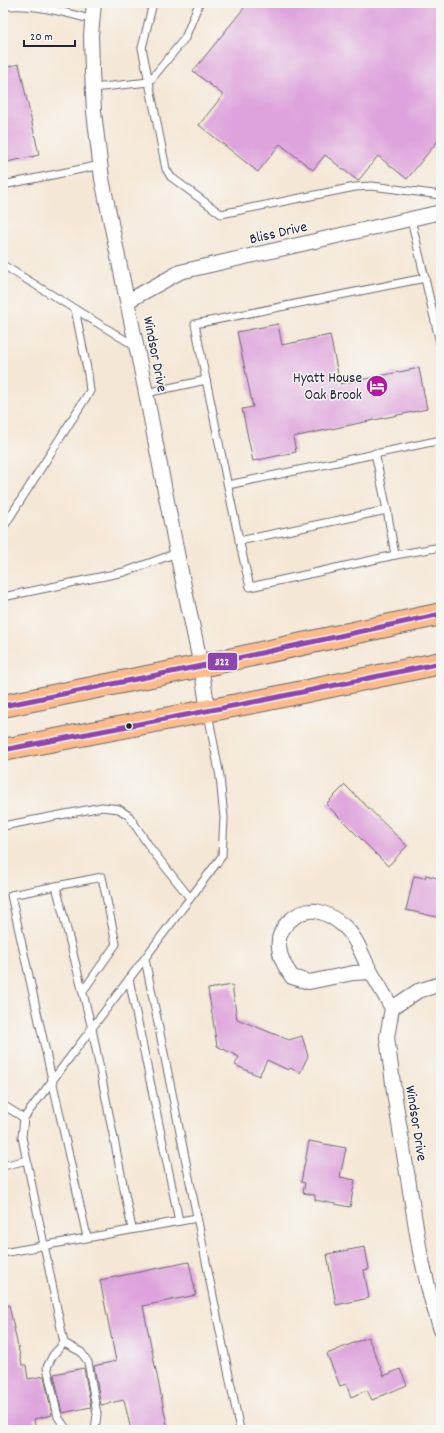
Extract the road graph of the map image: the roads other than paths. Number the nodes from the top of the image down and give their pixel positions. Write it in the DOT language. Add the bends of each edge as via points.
graph roads {
  1 [pos="94,3"];
  2 [pos="153,3"];
  3 [pos="199,3"];
  4 [pos="13,4"];
  5 [pos="3,7"];
  6 [pos="93,20"];
  7 [pos="150,82"];
  8 [pos="93,88"];
  9 [pos="101,166"];
  10 [pos="3,185"];
  11 [pos="441,195"];
  12 [pos="441,212"];
  13 [pos="411,219"];
  14 [pos="3,266"];
  15 [pos="425,278"];
  16 [pos="128,301"];
  17 [pos="75,309"];
  18 [pos="441,347"];
  19 [pos="137,348"];
  20 [pos="206,380"];
  21 [pos="146,393"];
  22 [pos="441,440"];
  23 [pos="375,453"];
  24 [pos="228,485"];
  25 [pos="387,510"];
  26 [pos="3,528"];
  27 [pos="238,541"];
  28 [pos="441,547"];
  29 [pos="177,553"];
  30 [pos="395,556"];
  31 [pos="3,597"];
  32 [pos="441,614"];
  33 [pos="441,663"];
  34 [pos="201,666"];
  35 [pos="3,706"];
  36 [pos="208,710"];
  37 [pos="3,750"];
  38 [pos="3,826"];
  39 [pos="56,886"];
  40 [pos="190,898"];
  41 [pos="145,958"];
  42 [pos="371,972"];
  43 [pos="129,979"];
  44 [pos="441,984"];
  45 [pos="83,991"];
  46 [pos="392,1008"];
  47 [pos="92,1029"];
  48 [pos="52,1082"];
  49 [pos="3,1105"];
  50 [pos="24,1118"];
  51 [pos="27,1160"];
  52 [pos="3,1166"];
  53 [pos="197,1218"];
  54 [pos="179,1221"];
  55 [pos="132,1229"];
  56 [pos="87,1237"];
  57 [pos="44,1245"];
  58 [pos="3,1253"];
  59 [pos="441,1330"];
  60 [pos="64,1343"];
  61 [pos="67,1430"];
  62 [pos="95,1430"];
  63 [pos="240,1430"];
  1 -- 6 [label="street, Windsor Drive"];
  2 -- 7 [label="lane" via="142,48"];
  3 -- 7 [label="lane" via="185,38"];
  4 -- 5 [label="lane"];
  4 -- 6 [label="lane" via="61,11"];
  6 -- 8 [label="street, Windsor Drive"];
  7 -- 8 [label="lane"];
  7 -- 11 [label="lane" via="166,169 171,177 221,214 372,186"];
  8 -- 9 [label="street, Windsor Drive"];
  9 -- 10 [label="lane"];
  9 -- 16 [label="street, Windsor Drive"];
  12 -- 13 [label="street, Bliss Drive"];
  13 -- 15 [label="lane"];
  13 -- 16 [label="street, Bliss Drive" via="180,272"];
  14 -- 17 [label="lane"];
  15 -- 18 [label="lane"];
  15 -- 20 [label="lane" via="195,324"];
  16 -- 19 [label="street, Windsor Drive"];
  17 -- 19 [label="lane"];
  17 -- 26 [label="lane" via="90,391"];
  19 -- 21 [label="street, Windsor Drive"];
  20 -- 21 [label="lane"];
  20 -- 24 [label="lane"];
  21 -- 29 [label="street, Windsor Drive"];
  22 -- 23 [label="lane"];
  23 -- 24 [label="lane"];
  23 -- 25 [label="lane"];
  24 -- 27 [label="lane"];
  25 -- 27 [label="lane"];
  25 -- 30 [label="lane"];
  27 -- 30 [label="lane" via="250,587"];
  28 -- 30 [label="lane"];
  29 -- 31 [label="lane" via="124,572"];
  29 -- 34 [label="street, Windsor Drive"];
  32 -- 34 [label="main road"];
  33 -- 36 [label="main road"];
  34 -- 35 [label="main road"];
  34 -- 36 [label="street, Windsor Drive"];
  36 -- 37 [label="main road"];
  36 -- 40 [label="lane" via="220,777 224,818 222,856"];
  38 -- 40 [label="lane" via="102,807 120,809 129,816 151,849"];
  39 -- 45 [label="lane"];
  39 -- 45 [label="lane" via="102,877 116,944"];
  39 -- 48 [label="lane" via="11,895"];
  40 -- 41 [label="lane"];
  41 -- 43 [label="lane"];
  41 -- 53 [label="lane"];
  42 -- 42 [label="street" via="346,928 329,915 315,911 302,913 291,919 281,930 278,946 283,963 292,977 309,982"];
  42 -- 46 [label="street"];
  43 -- 47 [label="lane"];
  43 -- 54 [label="lane"];
  44 -- 46 [label="street" via="418,991"];
  45 -- 47 [label="lane"];
  46 -- 59 [label="street, Windsor Drive" via="387,1037 396,1099 420,1252"];
  47 -- 48 [label="lane"];
  47 -- 55 [label="lane"];
  48 -- 50 [label="lane"];
  48 -- 56 [label="lane"];
  49 -- 50 [label="lane"];
  50 -- 51 [label="lane" via="22,1138"];
  51 -- 52 [label="lane"];
  51 -- 57 [label="lane"];
  53 -- 54 [label="lane"];
  53 -- 63 [label="lane"];
  54 -- 55 [label="lane"];
  55 -- 56 [label="lane"];
  56 -- 57 [label="lane"];
  57 -- 58 [label="lane"];
  57 -- 60 [label="lane"];
  60 -- 61 [label="lane" via="53,1355 47,1367 58,1417"];
  60 -- 62 [label="lane" via="81,1352 88,1362 97,1414"];
}
